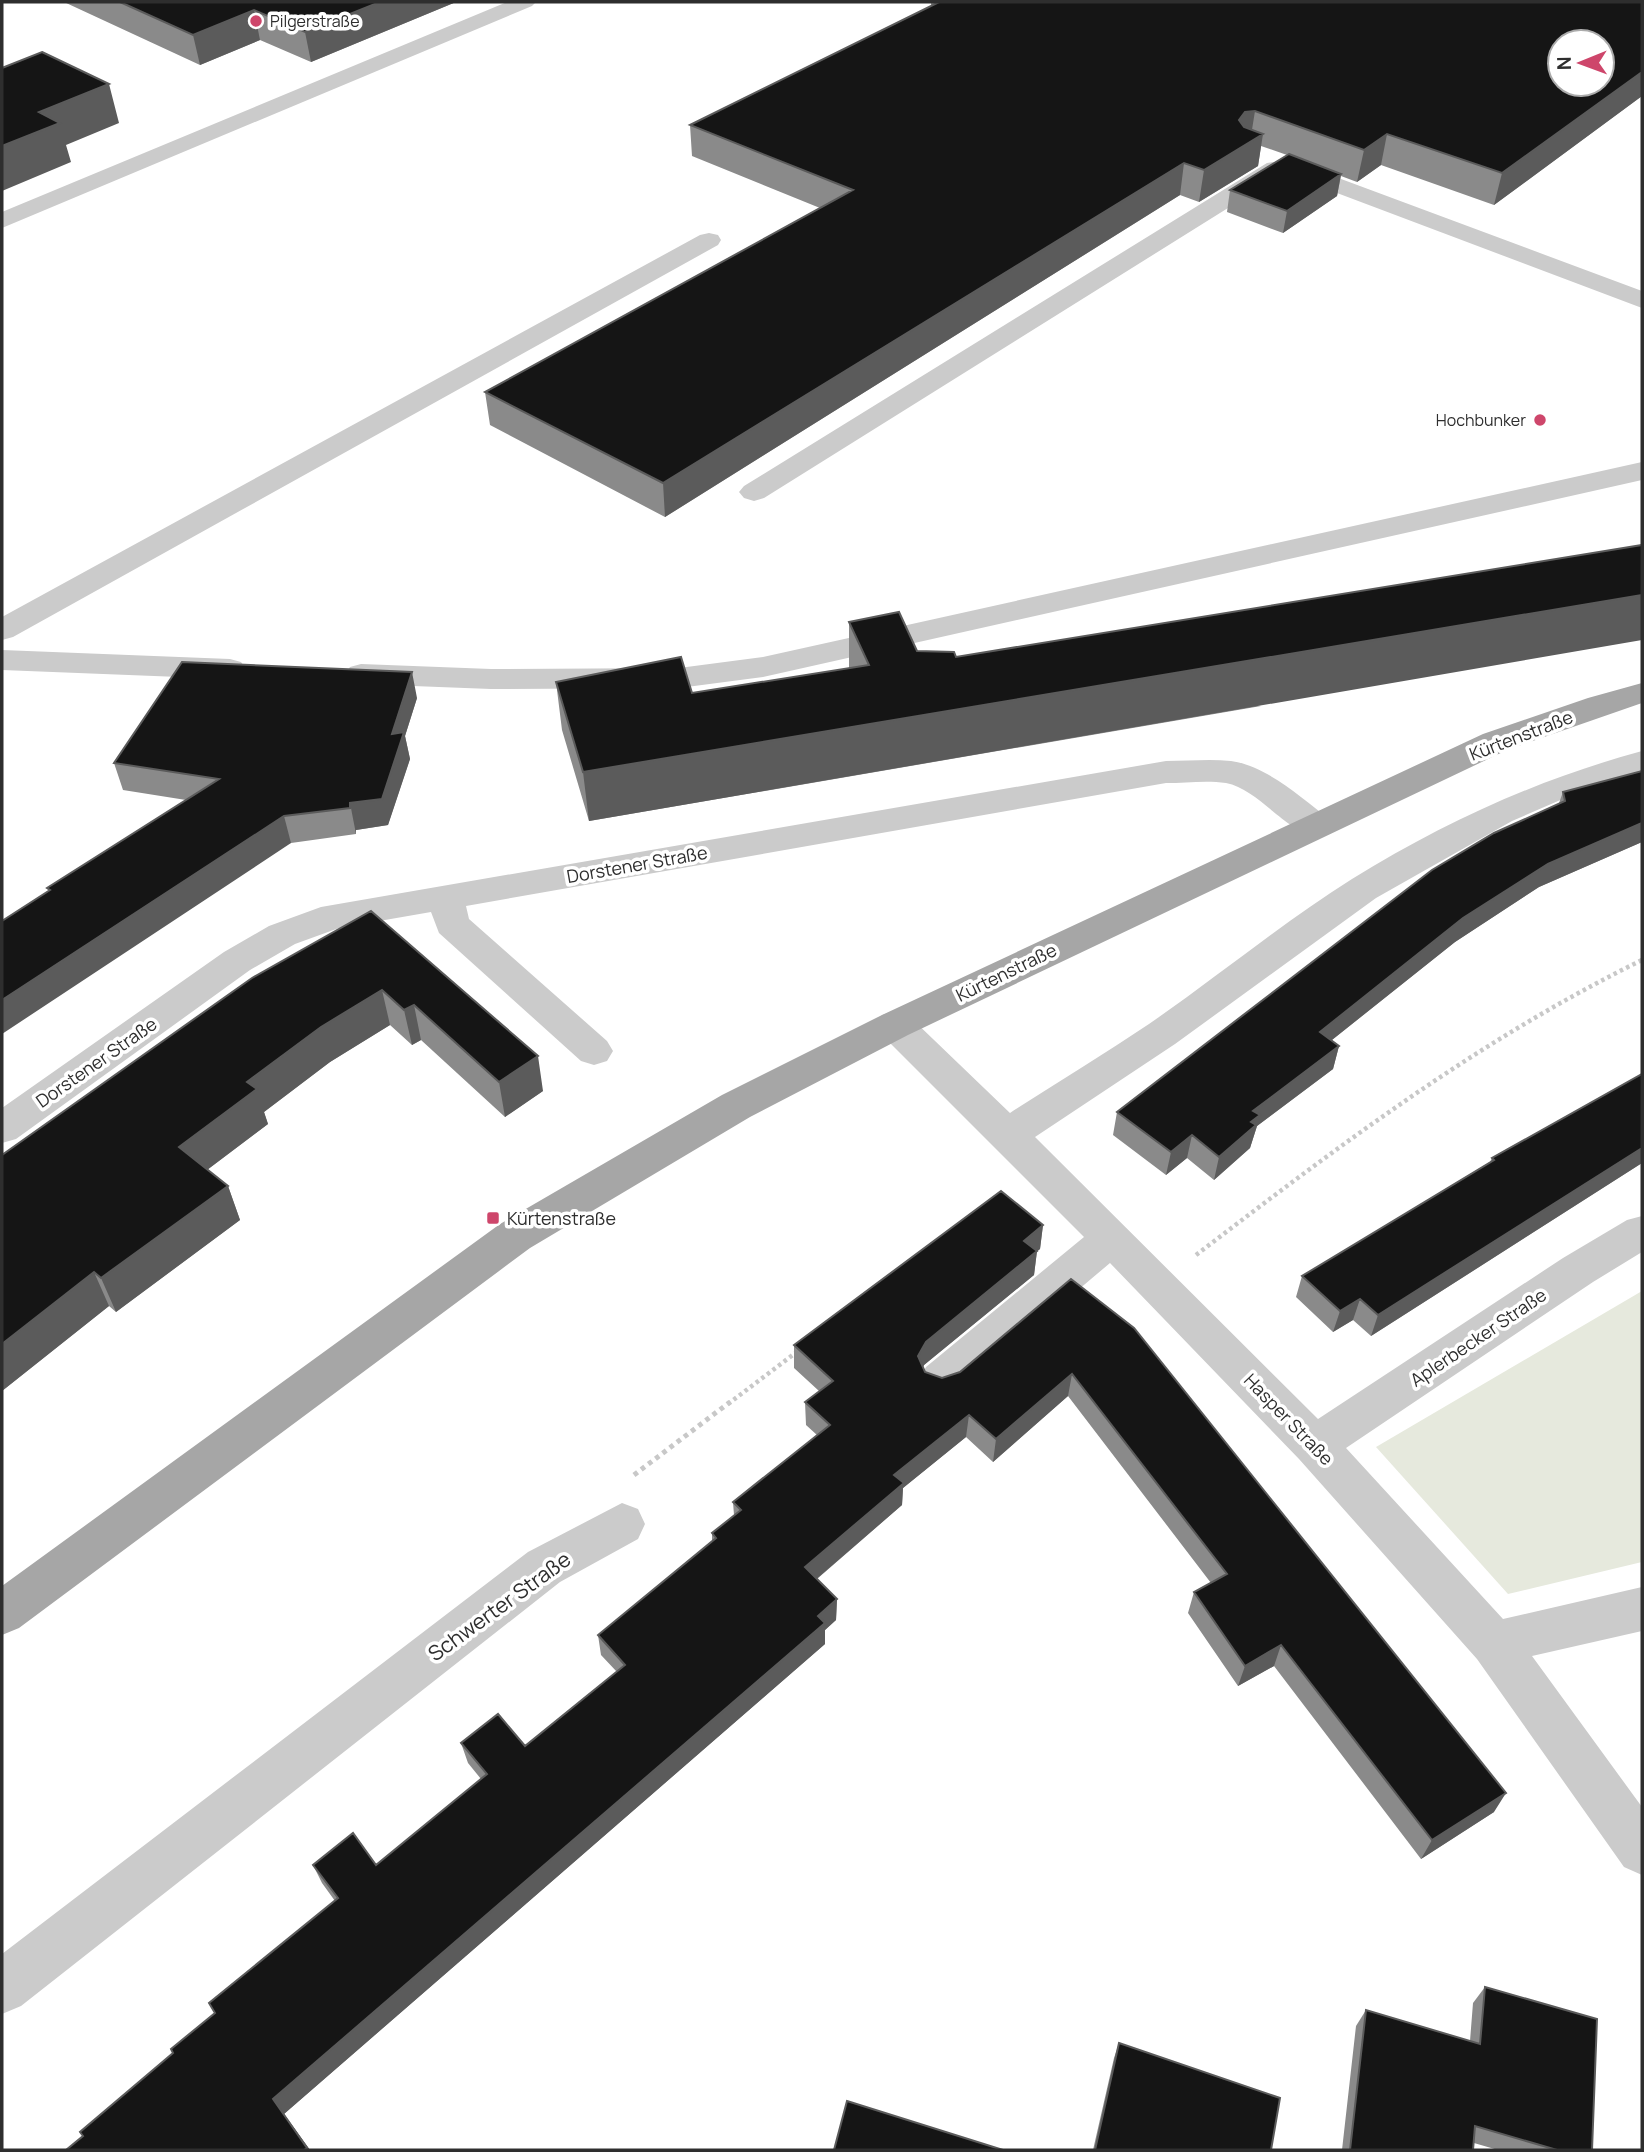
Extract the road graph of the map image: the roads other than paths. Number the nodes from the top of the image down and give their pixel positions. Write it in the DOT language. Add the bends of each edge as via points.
graph roads {
  1 [pos="525,2"];
  2 [pos="1249,151"];
  3 [pos="1282,164"];
  4 [pos="2,221"];
  5 [pos="709,240"];
  6 [pos="1642,300"];
  7 [pos="1642,471"];
  8 [pos="754,492"];
  9 [pos="2,630"];
  10 [pos="2,660"];
  11 [pos="253,670"];
  12 [pos="337,673"];
  13 [pos="1641,695"];
  14 [pos="1642,762"];
  15 [pos="1316,826"];
  16 [pos="446,897"];
  17 [pos="895,1025"];
  18 [pos="594,1051"];
  19 [pos="2,1128"];
  20 [pos="1007,1135"];
  21 [pos="1642,1232"];
  22 [pos="1111,1238"];
  23 [pos="941,1380"];
  24 [pos="1315,1445"];
  25 [pos="622,1524"];
  26 [pos="1642,1609"];
  27 [pos="2,1613"];
  28 [pos="1494,1643"];
  29 [pos="1642,1849"];
  30 [pos="2,1987"];
  1 -- 4 [label="street"];
  2 -- 3 [label="street"];
  3 -- 6 [label="street"];
  3 -- 8 [label="street"];
  5 -- 9 [label="street"];
  7 -- 12 [label="street" via="763,667 679,678 491,679"];
  10 -- 11 [label="street"];
  13 -- 15 [label="main road, Kürtenstraße" via="1495,742"];
  14 -- 20 [label="street" via="1560,787 1500,813 1394,871 1162,1034"];
  15 -- 16 [label="street, Dorstener Straße" via="1269,790 1232,772 1166,772"];
  15 -- 17 [label="main road, Kürtenstraße"];
  16 -- 18 [label="street" via="452,924"];
  16 -- 19 [label="street, Dorstener Straße" via="334,916 282,935 237,961"];
  17 -- 20 [label="street, Hasper Straße"];
  17 -- 27 [label="main road, Kürtenstraße" via="736,1106 515,1237"];
  20 -- 22 [label="street, Hasper Straße"];
  21 -- 24 [label="street, Aplerbecker Straße"];
  22 -- 23 [label="street"];
  22 -- 24 [label="street, Hasper Straße"];
  24 -- 28 [label="street, Hasper Straße"];
  25 -- 30 [label="street, Schwerter Straße" via="544,1567"];
  26 -- 28 [label="street"];
  28 -- 29 [label="street, Hasper Straße"];
}
